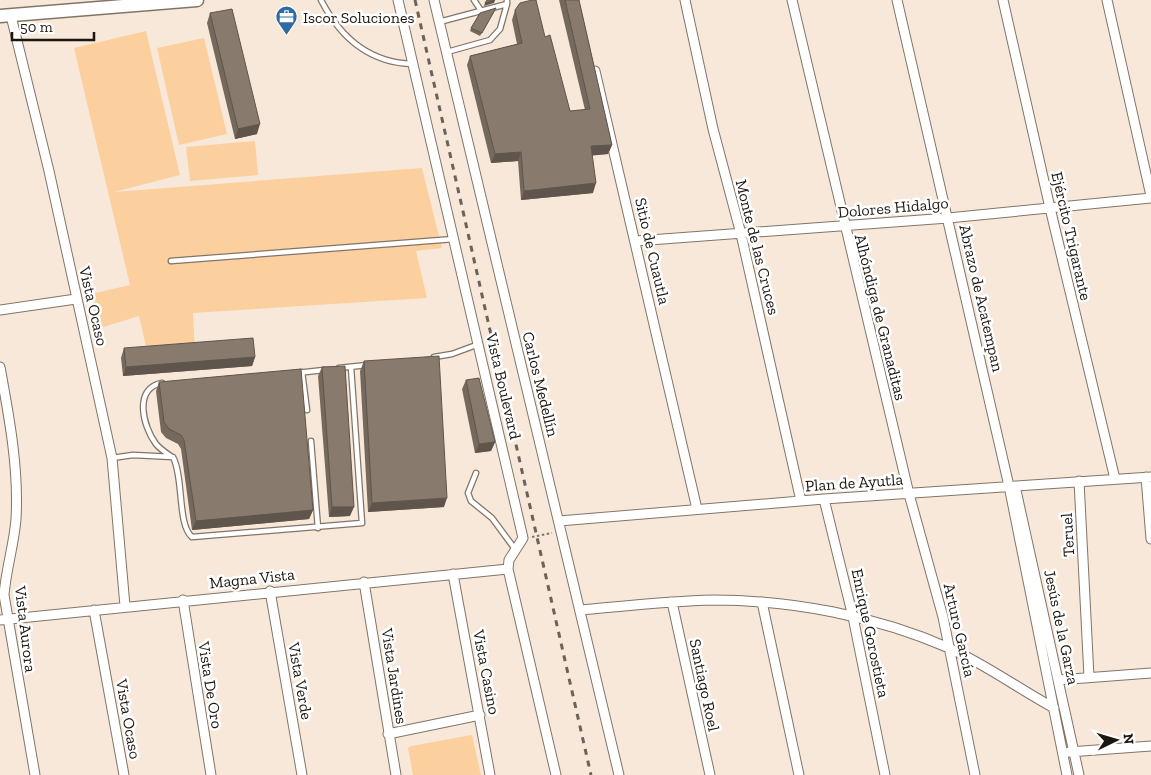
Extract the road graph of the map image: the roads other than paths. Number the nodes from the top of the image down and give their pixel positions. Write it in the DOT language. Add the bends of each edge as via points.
graph roads {
  1 [pos="197,0"];
  2 [pos="321,0"];
  3 [pos="398,0"];
  4 [pos="434,0"];
  5 [pos="474,0"];
  6 [pos="684,0"];
  7 [pos="792,0"];
  8 [pos="897,0"];
  9 [pos="1003,0"];
  10 [pos="1106,0"];
  11 [pos="154,2"];
  12 [pos="506,2"];
  13 [pos="482,12"];
  14 [pos="5,16"];
  15 [pos="439,22"];
  16 [pos="447,52"];
  17 [pos="592,58"];
  18 [pos="413,64"];
  19 [pos="1151,197"];
  20 [pos="1050,208"];
  21 [pos="948,218"];
  22 [pos="844,226"];
  23 [pos="741,234"];
  24 [pos="455,239"];
  25 [pos="636,241"];
  26 [pos="171,261"];
  27 [pos="76,299"];
  28 [pos="0,310"];
  29 [pos="479,344"];
  30 [pos="423,358"];
  31 [pos="369,365"];
  32 [pos="0,367"];
  33 [pos="351,367"];
  34 [pos="302,372"];
  35 [pos="293,373"];
  36 [pos="170,382"];
  37 [pos="307,410"];
  38 [pos="310,442"];
  39 [pos="173,457"];
  40 [pos="112,458"];
  41 [pos="476,473"];
  42 [pos="1149,477"];
  43 [pos="1115,479"];
  44 [pos="1079,481"];
  45 [pos="1012,486"];
  46 [pos="909,494"];
  47 [pos="824,499"];
  48 [pos="802,500"];
  49 [pos="697,509"];
  50 [pos="559,521"];
  51 [pos="318,528"];
  52 [pos="1151,539"];
  53 [pos="516,550"];
  54 [pos="508,569"];
  55 [pos="453,574"];
  56 [pos="364,582"];
  57 [pos="270,591"];
  58 [pos="183,600"];
  59 [pos="672,602"];
  60 [pos="762,602"];
  61 [pos="125,606"];
  62 [pos="94,610"];
  63 [pos="581,610"];
  64 [pos="853,617"];
  65 [pos="4,620"];
  66 [pos="950,649"];
  67 [pos="1151,672"];
  68 [pos="1089,677"];
  69 [pos="1058,680"];
  70 [pos="1054,708"];
  71 [pos="480,715"];
  72 [pos="388,734"];
  73 [pos="1151,746"];
  74 [pos="1073,752"];
  75 [pos="1063,753"];
  76 [pos="35,775"];
  77 [pos="124,775"];
  78 [pos="211,775"];
  79 [pos="302,775"];
  80 [pos="396,775"];
  81 [pos="490,775"];
  82 [pos="556,775"];
  83 [pos="619,775"];
  84 [pos="710,775"];
  85 [pos="799,775"];
  86 [pos="886,775"];
  87 [pos="975,775"];
  88 [pos="1067,775"];
  89 [pos="1079,775"];
  1 -- 11 [label="main road"];
  2 -- 18 [label="lane" via="338,29 356,47 377,57"];
  3 -- 18 [label="street, Vista Boulevard"];
  4 -- 15 [label="street, Carlos Medellín"];
  5 -- 13 [label="lane"];
  6 -- 23 [label="street, Monte de las Cruces" via="712,129"];
  7 -- 22 [label="street, Alhóndiga de Granaditas"];
  8 -- 21 [label="street, Abrazo de Acatempan"];
  9 -- 20 [label="street, Ejército Trigarante"];
  10 -- 19 [label="street"];
  11 -- 14 [label="main road"];
  12 -- 13 [label="lane"];
  12 -- 16 [label="lane" via="500,29 490,40"];
  13 -- 15 [label="lane"];
  14 -- 27 [label="street, Vista Ocaso" via="49,171"];
  15 -- 16 [label="street, Carlos Medellín"];
  16 -- 50 [label="street, Carlos Medellín"];
  17 -- 25 [label="street, Sitio de Cuautla"];
  18 -- 24 [label="street, Vista Boulevard"];
  19 -- 20 [label="street, Dolores Hidalgo"];
  20 -- 21 [label="street, Dolores Hidalgo"];
  20 -- 43 [label="street, Ejército Trigarante"];
  21 -- 22 [label="street, Dolores Hidalgo"];
  21 -- 45 [label="street, Abrazo de Acatempan"];
  22 -- 23 [label="street, Dolores Hidalgo"];
  22 -- 46 [label="street, Alhóndiga de Granaditas"];
  23 -- 25 [label="street, Dolores Hidalgo"];
  23 -- 48 [label="street, Monte de las Cruces"];
  24 -- 26 [label="lane"];
  24 -- 29 [label="street, Vista Boulevard"];
  25 -- 49 [label="street, Sitio de Cuautla"];
  27 -- 28 [label="street"];
  27 -- 40 [label="street, Vista Ocaso"];
  29 -- 30 [label="lane" via="452,354"];
  29 -- 53 [label="street, Vista Boulevard" via="523,538"];
  31 -- 33 [label="lane"];
  32 -- 65 [label="street, Vista Aurora" via="17,498 14,539 5,576"];
  33 -- 34 [label="lane"];
  33 -- 51 [label="lane" via="362,523"];
  34 -- 35 [label="lane"];
  34 -- 37 [label="lane"];
  36 -- 39 [label="lane" via="151,386 143,406 152,438"];
  38 -- 51 [label="lane"];
  39 -- 40 [label="lane" via="133,455"];
  39 -- 51 [label="lane" via="178,468 184,522 187,533 192,537"];
  40 -- 61 [label="street, Vista Ocaso"];
  41 -- 53 [label="lane" via="468,493 471,501 492,518"];
  42 -- 43 [label="street, Plan de Ayutla"];
  42 -- 52 [label="street"];
  43 -- 44 [label="street, Plan de Ayutla"];
  44 -- 45 [label="street, Plan de Ayutla"];
  44 -- 68 [label="street, Teruel"];
  45 -- 46 [label="street, Plan de Ayutla"];
  45 -- 69 [label="street, Jesús de la Garza"];
  45 -- 70 [label="street, Jesús de la Garza"];
  46 -- 47 [label="street, Plan de Ayutla"];
  46 -- 66 [label="street, Arturo García"];
  47 -- 48 [label="street, Plan de Ayutla"];
  47 -- 64 [label="street, Enrique Gorostieta"];
  48 -- 49 [label="street, Plan de Ayutla"];
  49 -- 50 [label="street, Plan de Ayutla"];
  50 -- 63 [label="street, Carlos Medellín"];
  53 -- 54 [label="street" via="509,560"];
  54 -- 55 [label="street, Magna Vista"];
  54 -- 82 [label="street"];
  55 -- 56 [label="street, Magna Vista"];
  55 -- 71 [label="street, Vista Casino"];
  56 -- 57 [label="street, Magna Vista"];
  56 -- 72 [label="street, Vista Jardines"];
  57 -- 58 [label="street, Magna Vista"];
  57 -- 79 [label="street, Vista Verde"];
  58 -- 61 [label="street, Magna Vista"];
  58 -- 78 [label="street, Vista De Oro"];
  59 -- 60 [label="street"];
  59 -- 63 [label="street"];
  59 -- 84 [label="street, Santiago Roel"];
  60 -- 64 [label="street"];
  60 -- 85 [label="street"];
  61 -- 62 [label="street, Magna Vista"];
  62 -- 65 [label="street, Magna Vista"];
  62 -- 77 [label="street, Vista Ocaso"];
  63 -- 83 [label="street, Carlos Medellín"];
  64 -- 66 [label="street"];
  64 -- 86 [label="street, Enrique Gorostieta"];
  65 -- 76 [label="street, Vista Aurora"];
  66 -- 70 [label="street"];
  66 -- 87 [label="street, Arturo García"];
  67 -- 68 [label="street"];
  68 -- 69 [label="street"];
  69 -- 74 [label="street, Jesús de la Garza"];
  70 -- 75 [label="street, Jesús de la Garza"];
  71 -- 72 [label="street"];
  71 -- 81 [label="street, Vista Casino"];
  72 -- 80 [label="street, Vista Jardines"];
  73 -- 74 [label="street"];
  74 -- 75 [label="street"];
  74 -- 89 [label="street, Jesús de la Garza"];
  75 -- 88 [label="street, Jesús de la Garza"];
}
